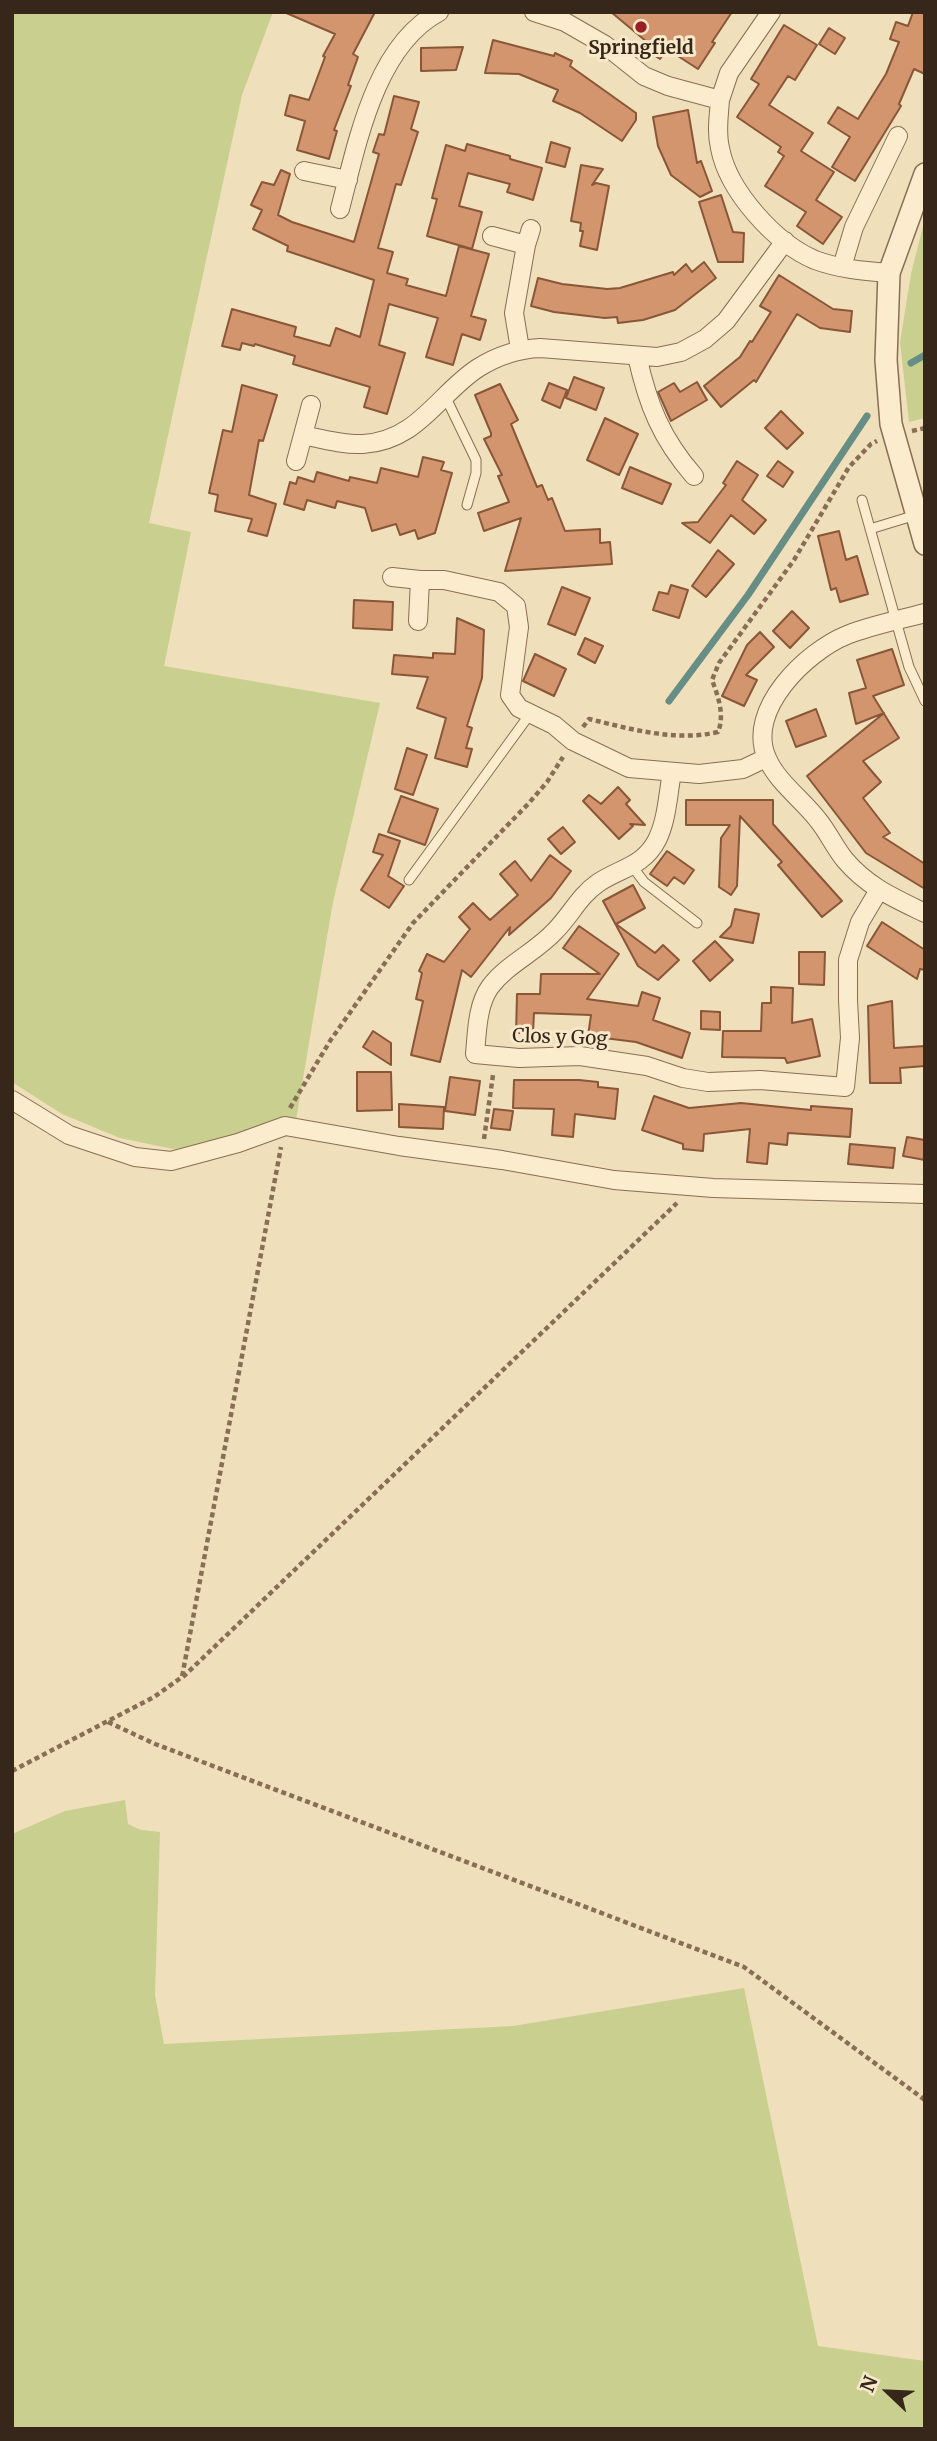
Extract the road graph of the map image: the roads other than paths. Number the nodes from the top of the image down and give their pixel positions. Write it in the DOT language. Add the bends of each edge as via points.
graph roads {
  1 [pos="439,12"];
  2 [pos="534,12"];
  3 [pos="771,12"];
  4 [pos="720,100"];
  5 [pos="898,136"];
  6 [pos="304,171"];
  7 [pos="925,174"];
  8 [pos="348,180"];
  9 [pos="340,209"];
  10 [pos="492,236"];
  11 [pos="785,241"];
  12 [pos="842,267"];
  13 [pos="889,272"];
  14 [pos="520,349"];
  15 [pos="638,356"];
  16 [pos="446,398"];
  17 [pos="311,405"];
  18 [pos="303,435"];
  19 [pos="296,461"];
  20 [pos="694,476"];
  21 [pos="862,500"];
  22 [pos="467,505"];
  23 [pos="916,513"];
  24 [pos="870,529"];
  25 [pos="925,544"];
  26 [pos="392,577"];
  27 [pos="420,580"];
  28 [pos="925,613"];
  29 [pos="418,621"];
  30 [pos="897,621"];
  31 [pos="925,701"];
  32 [pos="530,714"];
  33 [pos="766,758"];
  34 [pos="672,772"];
  35 [pos="632,866"];
  36 [pos="409,880"];
  37 [pos="878,891"];
  38 [pos="925,913"];
  39 [pos="697,923"];
  40 [pos="12,1100"];
  41 [pos="925,1194"];
  1 -- 8 [label="street" via="422,21 383,75"];
  2 -- 4 [label="street" via="565,22 644,76"];
  3 -- 4 [label="street" via="729,73"];
  4 -- 11 [label="street" via="719,147 727,169 754,212"];
  5 -- 12 [label="street" via="854,227"];
  6 -- 8 [label="street"];
  7 -- 13 [label="street"];
  8 -- 9 [label="street"];
  10 -- 14 [label="street" via="528,237 514,313"];
  11 -- 12 [label="street" via="814,259"];
  11 -- 15 [label="street" via="745,299 705,339 681,352"];
  12 -- 13 [label="street"];
  13 -- 23 [label="street" via="886,359 893,435"];
  14 -- 15 [label="street"];
  14 -- 16 [label="street" via="477,368"];
  15 -- 20 [label="street" via="646,396 661,432"];
  16 -- 18 [label="street" via="413,425 383,439 362,444"];
  16 -- 22 [label="lane" via="476,460"];
  17 -- 18 [label="street"];
  18 -- 19 [label="street"];
  21 -- 24 [label="lane"];
  23 -- 24 [label="lane"];
  23 -- 25 [label="street"];
  24 -- 30 [label="lane"];
  26 -- 27 [label="street"];
  27 -- 29 [label="street"];
  27 -- 32 [label="street" via="444,580 499,592 516,606 519,627 510,695"];
  28 -- 30 [label="street"];
  30 -- 31 [label="lane" via="909,667"];
  30 -- 33 [label="street" via="825,646 784,683 766,717"];
  32 -- 34 [label="street" via="629,768"];
  32 -- 36 [label="lane"];
  33 -- 34 [label="street" via="743,769"];
  33 -- 37 [label="street" via="845,860"];
  34 -- 35 [label="street, Clos y Gog" via="657,840"];
  35 -- 37 [label="street, Clos y Gog" via="598,883 579,899 556,931 489,988 475,1054 580,1056 647,1066 708,1082 760,1080 845,1087 850,1038 848,960 860,922"];
  35 -- 39 [label="lane" via="644,882"];
  37 -- 38 [label="street"];
  40 -- 41 [label="street" via="69,1136 135,1157 171,1161 285,1125 614,1180"];
}
